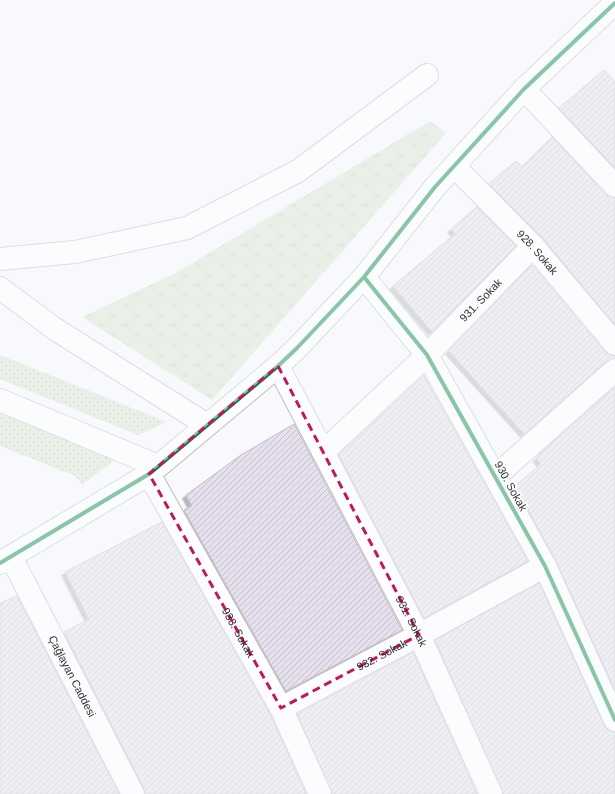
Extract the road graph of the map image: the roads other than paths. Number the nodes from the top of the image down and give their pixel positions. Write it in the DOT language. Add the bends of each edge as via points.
graph roads {
  1 [pos="615,3"];
  2 [pos="427,75"];
  3 [pos="524,89"];
  4 [pos="454,166"];
  5 [pos="615,186"];
  6 [pos="533,246"];
  7 [pos="0,259"];
  8 [pos="364,277"];
  9 [pos="0,288"];
  10 [pos="615,344"];
  11 [pos="427,355"];
  12 [pos="278,366"];
  13 [pos="615,370"];
  14 [pos="0,400"];
  15 [pos="207,425"];
  16 [pos="323,452"];
  17 [pos="154,470"];
  18 [pos="496,476"];
  19 [pos="6,560"];
  20 [pos="545,566"];
  21 [pos="419,635"];
  22 [pos="281,708"];
  23 [pos="615,720"];
  24 [pos="133,794"];
  25 [pos="320,794"];
  26 [pos="491,794"];
  1 -- 3 [label="street"];
  2 -- 7 [label="street" via="298,171 187,228 75,252"];
  3 -- 4 [label="street"];
  3 -- 5 [label="street"];
  4 -- 6 [label="street, 928. Sokak"];
  4 -- 8 [label="street"];
  6 -- 10 [label="street, 928. Sokak"];
  6 -- 11 [label="street, 931. Sokak"];
  8 -- 11 [label="street, 930. Sokak"];
  8 -- 12 [label="street"];
  9 -- 15 [label="street" via="55,329"];
  11 -- 16 [label="street, 931. Sokak"];
  11 -- 18 [label="street, 930. Sokak"];
  12 -- 15 [label="street"];
  12 -- 16 [label="street, 931. Sokak"];
  13 -- 18 [label="street"];
  14 -- 17 [label="street"];
  15 -- 17 [label="street"];
  16 -- 21 [label="street, 931. Sokak"];
  17 -- 19 [label="street"];
  17 -- 22 [label="street, 933. Sokak"];
  18 -- 20 [label="street, 930. Sokak"];
  19 -- 24 [label="street, Çağlayan Caddesi"];
  20 -- 21 [label="street, 932. Sokak"];
  20 -- 23 [label="street, 930. Sokak"];
  21 -- 22 [label="street, 932. Sokak"];
  21 -- 26 [label="street, 931. Sokak"];
  22 -- 25 [label="street, 933. Sokak"];
}
